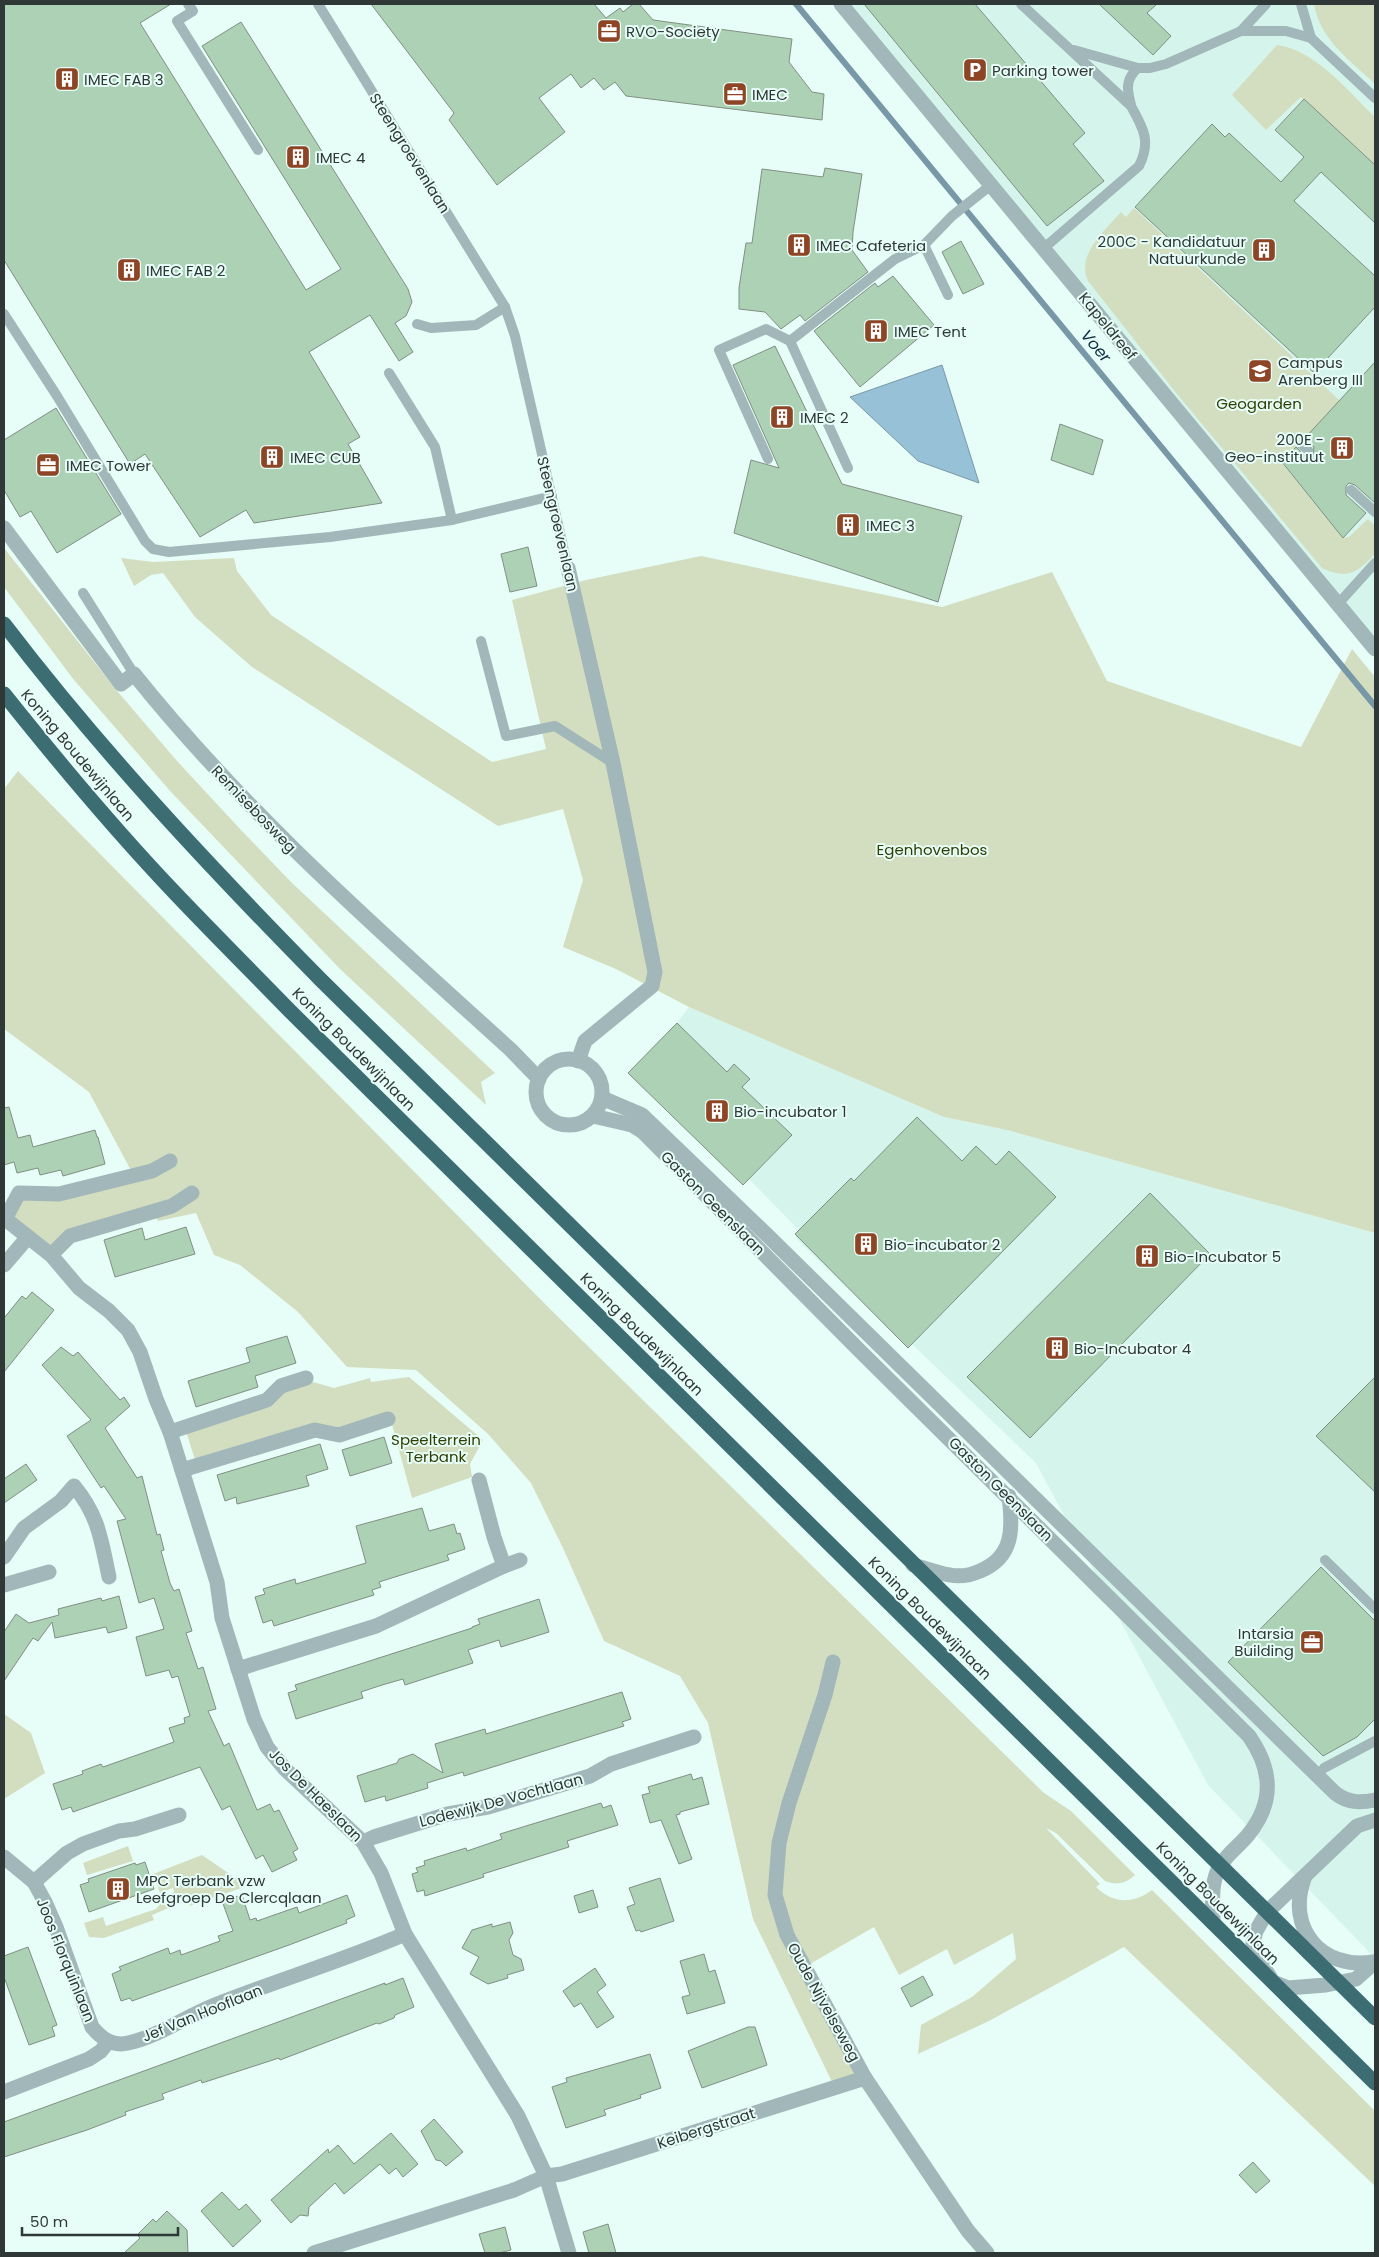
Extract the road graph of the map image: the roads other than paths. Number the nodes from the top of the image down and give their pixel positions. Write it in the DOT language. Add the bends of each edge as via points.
graph roads {
  1 [pos="188,4"];
  2 [pos="318,4"];
  3 [pos="841,4"];
  4 [pos="1021,4"];
  5 [pos="1266,4"];
  6 [pos="1302,4"];
  7 [pos="1241,30"];
  8 [pos="1311,38"];
  9 [pos="1071,49"];
  10 [pos="1138,68"];
  11 [pos="1375,98"];
  12 [pos="1131,106"];
  13 [pos="258,150"];
  14 [pos="991,185"];
  15 [pos="924,245"];
  16 [pos="1044,248"];
  17 [pos="948,295"];
  18 [pos="505,307"];
  19 [pos="4,314"];
  20 [pos="417,324"];
  21 [pos="790,341"];
  22 [pos="389,373"];
  23 [pos="768,459"];
  24 [pos="848,468"];
  25 [pos="1350,490"];
  26 [pos="552,496"];
  27 [pos="1375,512"];
  28 [pos="452,520"];
  29 [pos="4,528"];
  30 [pos="1375,562"];
  31 [pos="568,568"];
  32 [pos="83,593"];
  33 [pos="1338,604"];
  34 [pos="4,624"];
  35 [pos="481,641"];
  36 [pos="1375,649"];
  37 [pos="134,674"];
  38 [pos="4,694"];
  39 [pos="613,763"];
  40 [pos="578,1061"];
  41 [pos="539,1079"];
  42 [pos="602,1098"];
  43 [pos="593,1116"];
  44 [pos="170,1161"];
  45 [pos="192,1193"];
  46 [pos="4,1218"];
  47 [pos="28,1237"];
  48 [pos="51,1255"];
  49 [pos="4,1264"];
  50 [pos="306,1378"];
  51 [pos="388,1419"];
  52 [pos="170,1432"];
  53 [pos="182,1470"];
  54 [pos="479,1480"];
  55 [pos="1009,1496"];
  56 [pos="4,1557"];
  57 [pos="520,1560"];
  58 [pos="1325,1560"];
  59 [pos="913,1564"];
  60 [pos="504,1566"];
  61 [pos="49,1572"];
  62 [pos="109,1577"];
  63 [pos="4,1585"];
  64 [pos="1375,1609"];
  65 [pos="833,1662"];
  66 [pos="238,1669"];
  67 [pos="694,1737"];
  68 [pos="1375,1741"];
  69 [pos="1324,1768"];
  70 [pos="1375,1800"];
  71 [pos="179,1814"];
  72 [pos="1375,1820"];
  73 [pos="363,1842"];
  74 [pos="4,1857"];
  75 [pos="1219,1867"];
  76 [pos="1305,1876"];
  77 [pos="34,1882"];
  78 [pos="1267,1912"];
  79 [pos="1213,1923"];
  80 [pos="404,1934"];
  81 [pos="1374,1962"];
  82 [pos="1273,1982"];
  83 [pos="1340,1983"];
  84 [pos="1375,2018"];
  85 [pos="108,2042"];
  86 [pos="865,2078"];
  87 [pos="1375,2083"];
  88 [pos="4,2092"];
  89 [pos="546,2176"];
  90 [pos="331,2250"];
  91 [pos="314,2253"];
  92 [pos="569,2253"];
  93 [pos="986,2253"];
  1 -- 13 [label="lane" via="193,11 177,21"];
  2 -- 18 [label="lane, Steengroevenlaan"];
  3 -- 14 [label="street, Kapeldreef"];
  4 -- 9 [label="lane"];
  5 -- 7 [label="lane"];
  6 -- 8 [label="lane"];
  7 -- 8 [label="lane" via="1286,31"];
  7 -- 10 [label="lane" via="1166,64"];
  8 -- 11 [label="lane"];
  9 -- 10 [label="lane"];
  9 -- 12 [label="lane"];
  10 -- 12 [label="lane" via="1131,74 1127,88"];
  12 -- 16 [label="lane" via="1146,141 1146,153 1139,166"];
  14 -- 15 [label="lane" via="952,216"];
  14 -- 16 [label="street, Kapeldreef"];
  15 -- 17 [label="lane"];
  15 -- 21 [label="lane" via="895,259"];
  16 -- 33 [label="street, Kapeldreef"];
  18 -- 20 [label="lane" via="476,325 431,328"];
  18 -- 26 [label="lane, Steengroevenlaan" via="515,336"];
  19 -- 28 [label="lane" via="153,549 169,552 330,537"];
  21 -- 23 [label="lane" via="766,329 720,350"];
  21 -- 24 [label="lane"];
  22 -- 28 [label="lane" via="435,447"];
  25 -- 27 [label="lane"];
  26 -- 28 [label="lane"];
  26 -- 31 [label="lane, Steengroevenlaan"];
  29 -- 37 [label="street" via="121,684"];
  30 -- 33 [label="lane"];
  31 -- 39 [label="street, Steengroevenlaan"];
  32 -- 37 [label="lane"];
  33 -- 36 [label="street, Kapeldreef"];
  34 -- 59 [label="highway, Koning Boudewijnlaan" via="115,761 222,880"];
  35 -- 39 [label="lane" via="506,736 555,726"];
  37 -- 41 [label="street, Remisebosweg" via="217,772 314,871"];
  38 -- 79 [label="highway, Koning Boudewijnlaan" via="115,827 290,1011"];
  39 -- 40 [label="street, Steengroevenlaan" via="655,972 652,986 585,1041"];
  40 -- 41 [label="street" via="559,1061 547,1068"];
  40 -- 42 [label="street" via="595,1072 602,1088"];
  41 -- 43 [label="street" via="538,1104 551,1120 572,1126"];
  42 -- 43 [label="street"];
  42 -- 70 [label="street, Gaston Geenslaan" via="642,1115 656,1128 1335,1793 1356,1802"];
  43 -- 55 [label="street, Gaston Geenslaan" via="632,1125 643,1132"];
  44 -- 46 [label="street, Jos De Haeslaan" via="152,1171 59,1194 19,1193"];
  45 -- 48 [label="street" via="172,1206 70,1236"];
  46 -- 47 [label="street, Jos De Haeslaan"];
  47 -- 48 [label="street, Jos De Haeslaan"];
  47 -- 49 [label="street"];
  48 -- 52 [label="street, Jos De Haeslaan" via="79,1288 128,1330 140,1352"];
  50 -- 52 [label="street" via="281,1386 267,1400"];
  51 -- 53 [label="street" via="339,1436 315,1430"];
  52 -- 53 [label="street, Jos De Haeslaan"];
  53 -- 66 [label="street, Jos De Haeslaan" via="217,1582 222,1618"];
  54 -- 60 [label="street"];
  55 -- 59 [label="street, Koning Boudewijnlaan" via="1010,1539 1003,1556 990,1567 971,1575 951,1575"];
  55 -- 75 [label="street, Gaston Geenslaan" via="1240,1726 1260,1753 1267,1773 1262,1813 1248,1836"];
  56 -- 62 [label="street" via="24,1528 61,1501 74,1486 87,1501 96,1520"];
  57 -- 60 [label="street"];
  58 -- 64 [label="lane"];
  59 -- 75 [label="highway, Koning Boudewijnlaan"];
  60 -- 66 [label="street" via="376,1626"];
  61 -- 63 [label="street"];
  65 -- 86 [label="street, Oude Nijvelseweg" via="779,1843 775,1895 787,1935 803,1968"];
  66 -- 73 [label="street, Jos De Haeslaan" via="254,1719 268,1747 286,1769"];
  67 -- 73 [label="street, Lodewijk De Vochtlaan" via="611,1764 590,1776 488,1807 448,1814"];
  68 -- 69 [label="lane"];
  71 -- 77 [label="street" via="83,1844 67,1853"];
  72 -- 76 [label="street" via="1357,1826"];
  73 -- 80 [label="street, Jos De Haeslaan" via="381,1873"];
  74 -- 77 [label="street, Joos Florquinlaan"];
  75 -- 78 [label="highway, Koning Boudewijnlaan"];
  75 -- 79 [label="street, Gaston Geenslaan" via="1213,1889"];
  76 -- 78 [label="street"];
  76 -- 81 [label="street" via="1298,1896 1300,1921 1309,1938 1325,1954 1343,1962"];
  77 -- 85 [label="street, Joos Florquinlaan" via="56,1927 92,2027"];
  78 -- 82 [label="street, Koning Boudewijnlaan" via="1253,1942 1258,1958"];
  78 -- 83 [label="highway, Koning Boudewijnlaan"];
  79 -- 82 [label="highway, Koning Boudewijnlaan"];
  80 -- 85 [label="street, Jef Van Hooflaan" via="213,2006 128,2043"];
  80 -- 89 [label="street, Jos De Haeslaan" via="518,2116"];
  81 -- 83 [label="street" via="1356,1979"];
  82 -- 83 [label="street" via="1288,1988"];
  82 -- 87 [label="highway, Koning Boudewijnlaan"];
  83 -- 84 [label="highway, Koning Boudewijnlaan"];
  85 -- 88 [label="street" via="89,2059"];
  86 -- 89 [label="street, Keibergstraat" via="562,2174"];
  86 -- 93 [label="street, Oude Nijvelseweg"];
  89 -- 90 [label="street, Keibergstraat" via="514,2190"];
  89 -- 92 [label="street"];
  90 -- 91 [label="street, Keibergstraat"];
}
